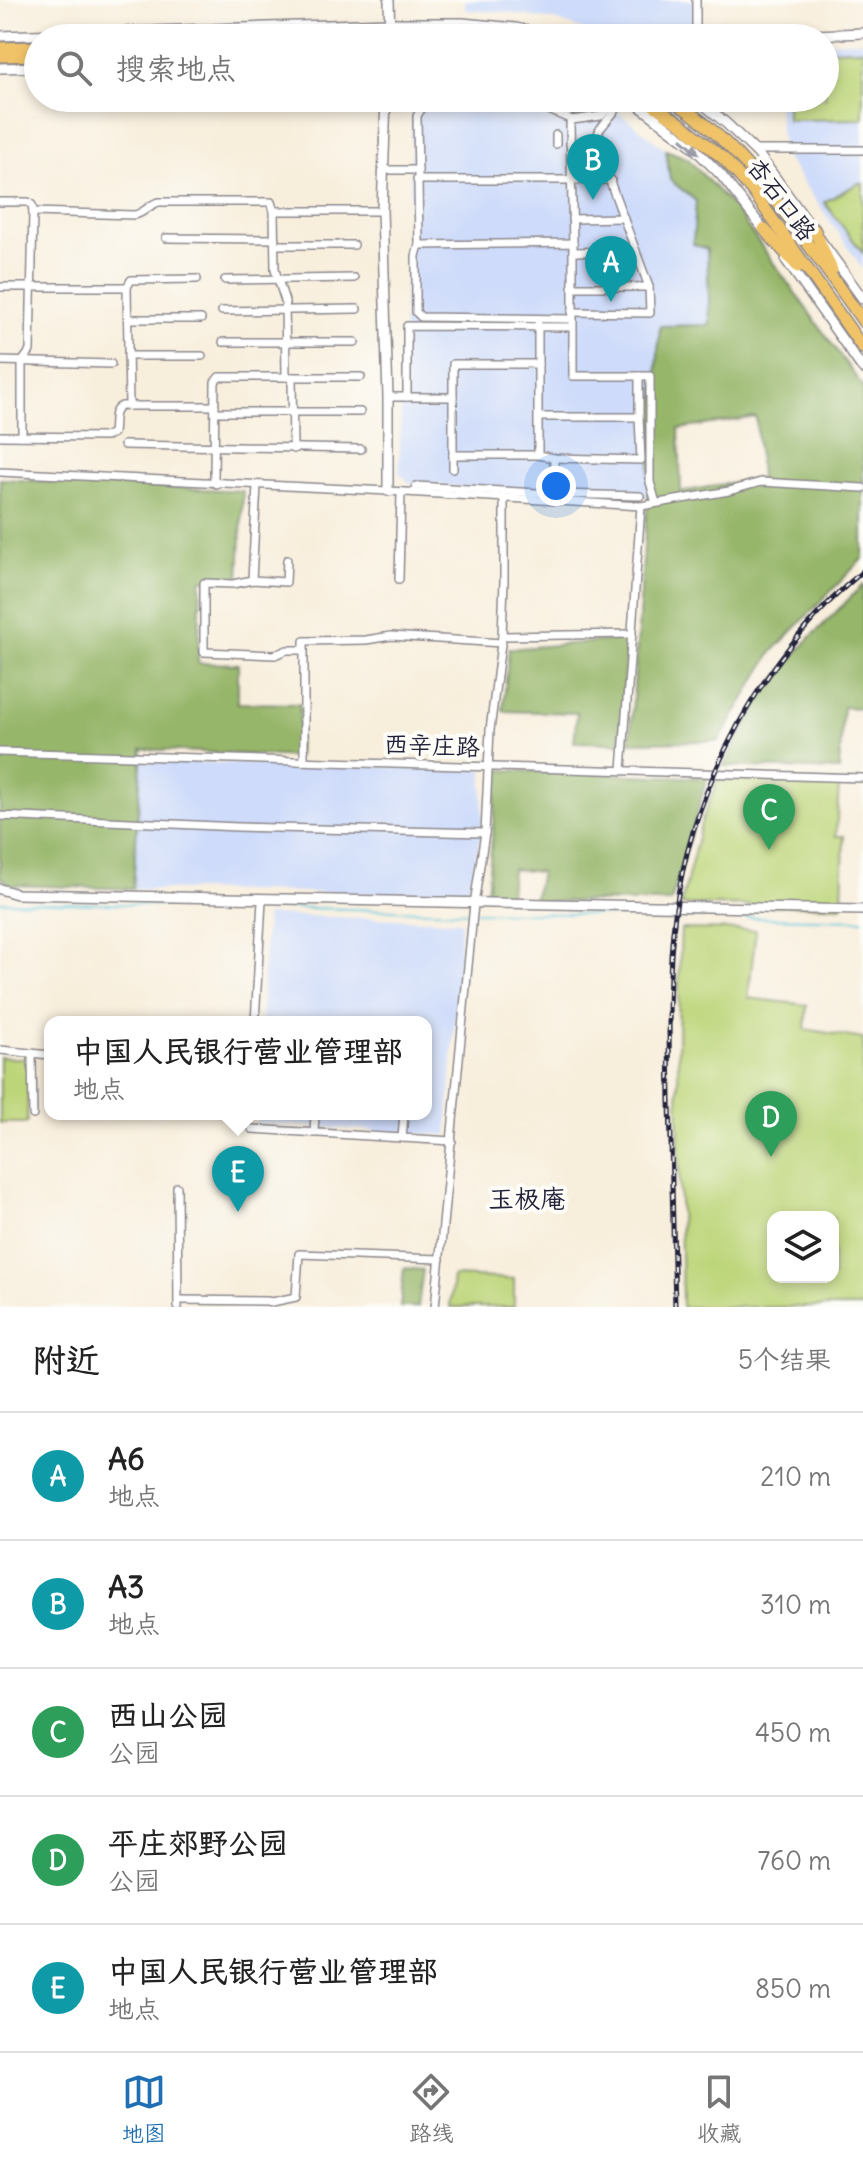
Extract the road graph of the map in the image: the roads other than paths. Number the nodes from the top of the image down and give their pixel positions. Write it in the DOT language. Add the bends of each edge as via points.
graph roads {
  1 [pos="389,0"];
  2 [pos="696,0"];
  3 [pos="389,23"];
  4 [pos="374,24"];
  5 [pos="473,24"];
  6 [pos="696,24"];
  7 [pos="863,33"];
  8 [pos="839,34"];
  9 [pos="0,36"];
  10 [pos="24,36"];
  11 [pos="24,47"];
  12 [pos="0,48"];
  13 [pos="24,55"];
  14 [pos="0,56"];
  15 [pos="24,67"];
  16 [pos="0,68"];
  17 [pos="385,112"];
  18 [pos="419,112"];
  19 [pos="554,112"];
  20 [pos="605,112"];
  21 [pos="614,112"];
  22 [pos="643,112"];
  23 [pos="664,112"];
  24 [pos="690,112"];
  25 [pos="713,112"];
  26 [pos="572,120"];
  27 [pos="595,141"];
  28 [pos="570,144"];
  29 [pos="754,150"];
  30 [pos="863,150"];
  31 [pos="383,170"];
  32 [pos="418,170"];
  33 [pos="417,180"];
  34 [pos="572,180"];
  35 [pos="611,180"];
  36 [pos="0,202"];
  37 [pos="274,211"];
  38 [pos="382,211"];
  39 [pos="33,212"];
  40 [pos="624,218"];
  41 [pos="572,219"];
  42 [pos="764,229"];
  43 [pos="814,229"];
  44 [pos="166,238"];
  45 [pos="275,242"];
  46 [pos="354,245"];
  47 [pos="419,245"];
  48 [pos="573,248"];
  49 [pos="636,251"];
  50 [pos="354,278"];
  51 [pos="197,279"];
  52 [pos="225,280"];
  53 [pos="279,280"];
  54 [pos="0,287"];
  55 [pos="30,287"];
  56 [pos="127,287"];
  57 [pos="572,287"];
  58 [pos="649,287"];
  59 [pos="840,289"];
  60 [pos="863,299"];
  61 [pos="833,306"];
  62 [pos="286,309"];
  63 [pos="357,309"];
  64 [pos="222,311"];
  65 [pos="128,319"];
  66 [pos="201,319"];
  67 [pos="572,319"];
  68 [pos="863,321"];
  69 [pos="538,323"];
  70 [pos="223,342"];
  71 [pos="286,342"];
  72 [pos="355,342"];
  73 [pos="863,348"];
  74 [pos="128,356"];
  75 [pos="202,356"];
  76 [pos="0,361"];
  77 [pos="22,362"];
  78 [pos="111,364"];
  79 [pos="538,364"];
  80 [pos="863,369"];
  81 [pos="639,376"];
  82 [pos="289,377"];
  83 [pos="361,377"];
  84 [pos="388,397"];
  85 [pos="407,397"];
  86 [pos="453,397"];
  87 [pos="129,406"];
  88 [pos="215,409"];
  89 [pos="360,412"];
  90 [pos="539,417"];
  91 [pos="639,417"];
  92 [pos="0,436"];
  93 [pos="22,436"];
  94 [pos="124,445"];
  95 [pos="215,447"];
  96 [pos="293,449"];
  97 [pos="361,449"];
  98 [pos="453,455"];
  99 [pos="538,455"];
  100 [pos="554,458"];
  101 [pos="453,469"];
  102 [pos="0,472"];
  103 [pos="216,484"];
  104 [pos="547,484"];
  105 [pos="257,485"];
  106 [pos="416,486"];
  107 [pos="863,488"];
  108 [pos="388,491"];
  109 [pos="401,492"];
  110 [pos="550,494"];
  111 [pos="640,496"];
  112 [pos="504,498"];
  113 [pos="656,503"];
  114 [pos="641,506"];
  115 [pos="287,560"];
  116 [pos="399,579"];
  117 [pos="252,580"];
  118 [pos="632,634"];
  119 [pos="502,640"];
  120 [pos="304,650"];
  121 [pos="0,752"];
  122 [pos="304,761"];
  123 [pos="489,766"];
  124 [pos="622,770"];
  125 [pos="863,778"];
  126 [pos="0,816"];
  127 [pos="485,833"];
  128 [pos="0,889"];
  129 [pos="262,901"];
  130 [pos="474,904"];
  131 [pos="863,910"];
  132 [pos="255,1016"];
  133 [pos="0,1050"];
  134 [pos="32,1053"];
  135 [pos="44,1054"];
  136 [pos="33,1115"];
  137 [pos="315,1120"];
  138 [pos="404,1120"];
  139 [pos="252,1129"];
  140 [pos="314,1133"];
  141 [pos="402,1138"];
  142 [pos="452,1141"];
  143 [pos="177,1187"];
  144 [pos="440,1259"];
  145 [pos="178,1304"];
  146 [pos="272,1305"];
  147 [pos="435,1307"];
  1 -- 3 [label="street"];
  2 -- 6 [label="street"];
  3 -- 4 [label="street"];
  3 -- 5 [label="street"];
  7 -- 8 [label="street"];
  9 -- 10 [label="street"];
  11 -- 12 [label="main road"];
  13 -- 14 [label="main road"];
  15 -- 16 [label="street"];
  17 -- 31 [label="street"];
  18 -- 32 [label="street"];
  19 -- 26 [label="street"];
  20 -- 26 [label="street"];
  21 -- 27 [label="street"];
  22 -- 42 [label="street, one-way" via="691,145"];
  23 -- 61 [label="main road, 杏石口路" via="752,190"];
  24 -- 59 [label="main road, 杏石口路" via="762,181"];
  25 -- 29 [label="street, 杏石口路"];
  26 -- 28 [label="street"];
  27 -- 28 [label="street"];
  27 -- 35 [label="street"];
  28 -- 34 [label="street"];
  29 -- 30 [label="street"];
  29 -- 43 [label="street, 杏石口路"];
  31 -- 32 [label="street"];
  31 -- 38 [label="street"];
  32 -- 33 [label="street"];
  33 -- 34 [label="street"];
  33 -- 47 [label="street"];
  34 -- 35 [label="street"];
  34 -- 41 [label="street"];
  35 -- 40 [label="street"];
  36 -- 39 [label="street" via="28,202"];
  37 -- 38 [label="street"];
  37 -- 39 [label="street" via="271,202 169,201 153,203 134,215"];
  37 -- 45 [label="street"];
  38 -- 84 [label="street"];
  39 -- 55 [label="street"];
  40 -- 41 [label="street"];
  40 -- 49 [label="street"];
  41 -- 48 [label="street"];
  42 -- 61 [label="main road"];
  42 -- 80 [label="street"];
  43 -- 59 [label="main road"];
  43 -- 60 [label="street, 杏石口路"];
  44 -- 45 [label="street"];
  45 -- 46 [label="street"];
  45 -- 53 [label="street"];
  47 -- 48 [label="street"];
  47 -- 69 [label="street" via="416,312 421,317"];
  48 -- 49 [label="street"];
  48 -- 57 [label="street"];
  49 -- 58 [label="street"];
  50 -- 53 [label="street"];
  51 -- 56 [label="street" via="131,280"];
  52 -- 53 [label="street"];
  53 -- 62 [label="street"];
  54 -- 55 [label="street"];
  55 -- 56 [label="street"];
  55 -- 77 [label="street" via="30,351"];
  56 -- 65 [label="street"];
  57 -- 58 [label="street"];
  57 -- 67 [label="street"];
  58 -- 67 [label="street" via="650,313"];
  59 -- 68 [label="main road, 杏石口路"];
  61 -- 73 [label="main road, 杏石口路"];
  62 -- 63 [label="street"];
  62 -- 64 [label="street"];
  62 -- 71 [label="street"];
  65 -- 66 [label="street"];
  65 -- 74 [label="street"];
  67 -- 69 [label="street"];
  67 -- 81 [label="street" via="573,376"];
  69 -- 79 [label="street"];
  69 -- 85 [label="street" via="407,326"];
  70 -- 71 [label="street"];
  71 -- 72 [label="street"];
  71 -- 82 [label="street"];
  74 -- 75 [label="street"];
  74 -- 87 [label="street"];
  76 -- 77 [label="street"];
  77 -- 78 [label="street"];
  77 -- 93 [label="street"];
  79 -- 86 [label="street" via="453,361"];
  79 -- 90 [label="street"];
  81 -- 91 [label="street"];
  81 -- 113 [label="street" via="650,376 650,482"];
  82 -- 83 [label="street"];
  82 -- 88 [label="street" via="219,377"];
  82 -- 96 [label="street"];
  84 -- 85 [label="street"];
  84 -- 108 [label="street"];
  85 -- 86 [label="street"];
  86 -- 98 [label="street"];
  87 -- 88 [label="street"];
  87 -- 93 [label="street" via="116,410 108,436"];
  88 -- 89 [label="street"];
  88 -- 95 [label="street"];
  90 -- 91 [label="street"];
  90 -- 99 [label="street"];
  91 -- 100 [label="street" via="641,460"];
  92 -- 93 [label="street"];
  94 -- 95 [label="street"];
  95 -- 96 [label="street"];
  95 -- 103 [label="street"];
  96 -- 97 [label="street"];
  98 -- 99 [label="street"];
  98 -- 101 [label="street"];
  99 -- 100 [label="street"];
  100 -- 110 [label="street"];
  102 -- 103 [label="street"];
  103 -- 105 [label="street"];
  104 -- 110 [label="street"];
  105 -- 108 [label="street"];
  105 -- 117 [label="street"];
  106 -- 110 [label="street"];
  107 -- 113 [label="street" via="761,482"];
  108 -- 109 [label="street"];
  109 -- 112 [label="street"];
  109 -- 116 [label="street"];
  110 -- 111 [label="street"];
  112 -- 114 [label="street"];
  112 -- 119 [label="street"];
  113 -- 114 [label="street"];
  114 -- 118 [label="street"];
  115 -- 117 [label="street" via="286,582"];
  117 -- 120 [label="street" via="204,583 204,652 275,655"];
  118 -- 119 [label="street"];
  118 -- 124 [label="street"];
  119 -- 120 [label="street" via="391,636 304,641"];
  119 -- 123 [label="street"];
  120 -- 122 [label="street"];
  121 -- 122 [label="street, 西辛庄路"];
  122 -- 123 [label="street, 西辛庄路"];
  123 -- 124 [label="street, 西辛庄路"];
  123 -- 127 [label="street"];
  124 -- 125 [label="street, 西辛庄路"];
  126 -- 127 [label="street"];
  127 -- 130 [label="street"];
  128 -- 129 [label="street" via="17,894"];
  129 -- 130 [label="street"];
  129 -- 132 [label="street"];
  130 -- 131 [label="street"];
  130 -- 142 [label="street"];
  133 -- 134 [label="street"];
  134 -- 135 [label="street"];
  134 -- 136 [label="street"];
  137 -- 140 [label="street"];
  138 -- 141 [label="street"];
  139 -- 140 [label="street"];
  140 -- 141 [label="street"];
  141 -- 142 [label="street"];
  142 -- 144 [label="street"];
  143 -- 145 [label="street"];
  144 -- 146 [label="street" via="299,1254 296,1297"];
  144 -- 147 [label="street"];
  145 -- 146 [label="street"];
}
